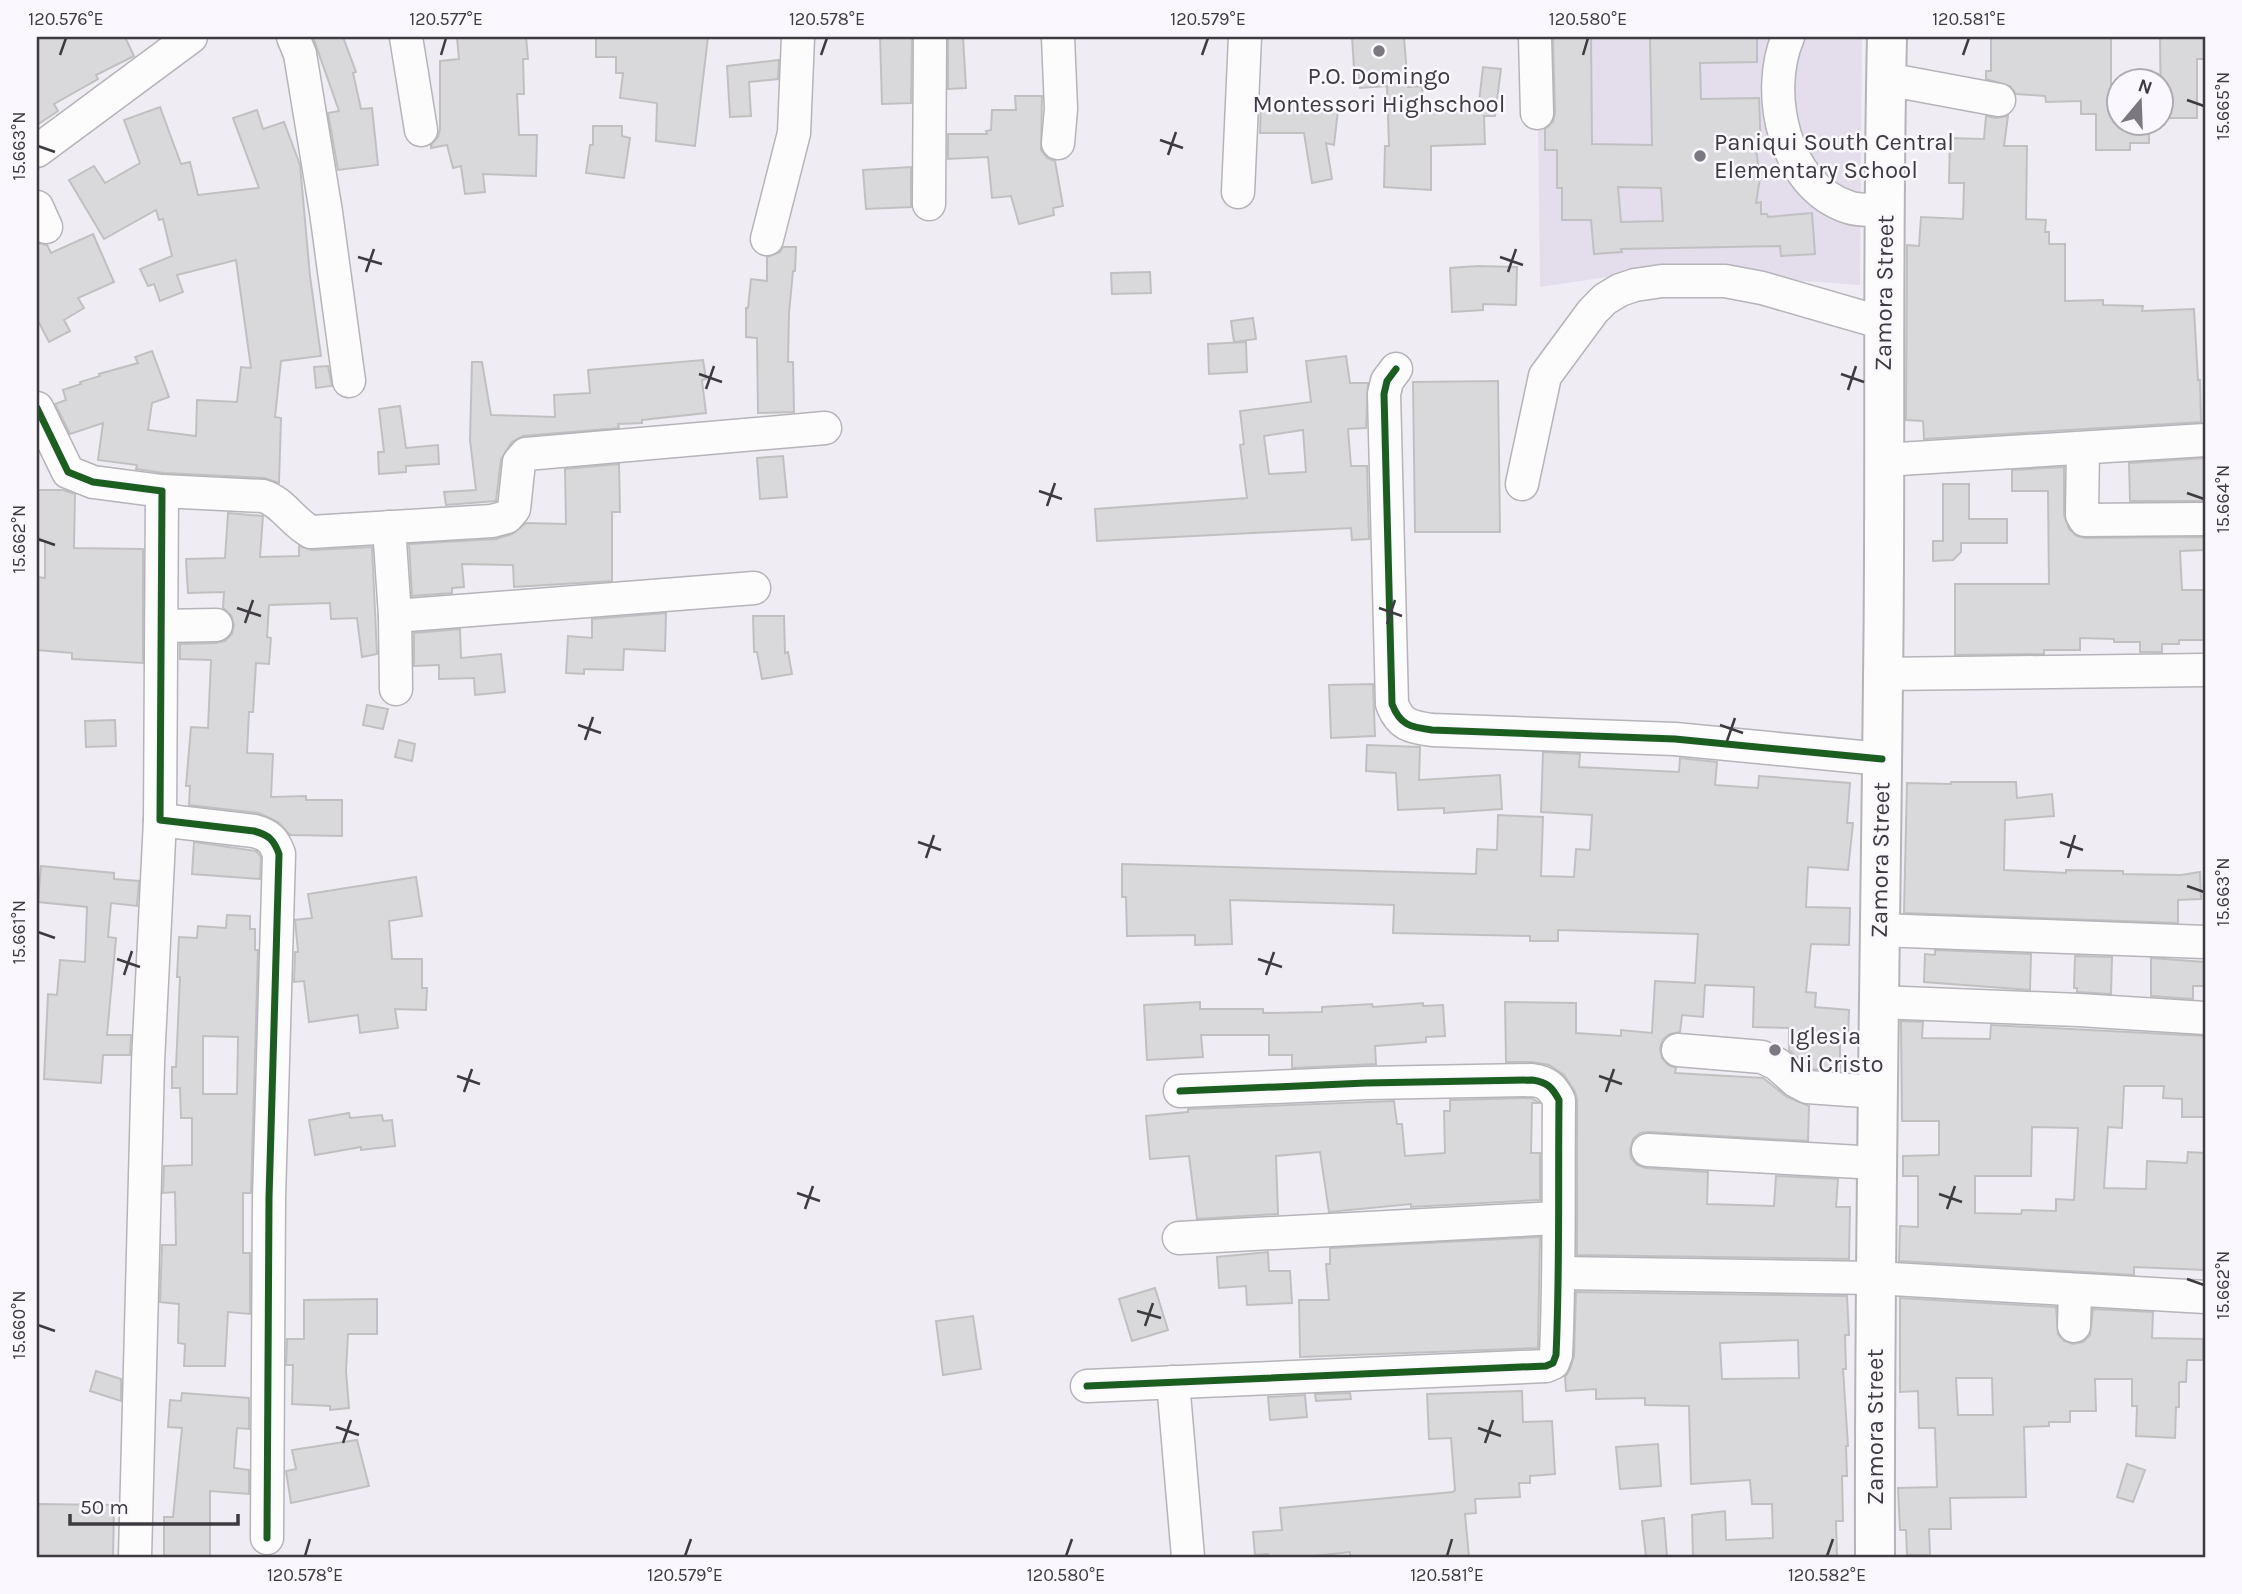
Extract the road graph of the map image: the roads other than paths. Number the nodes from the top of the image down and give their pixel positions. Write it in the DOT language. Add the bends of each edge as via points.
graph roads {
  1 [pos="191,37"];
  2 [pos="293,37"];
  3 [pos="406,37"];
  4 [pos="798,37"];
  5 [pos="930,37"];
  6 [pos="1058,37"];
  7 [pos="1245,37"];
  8 [pos="1535,37"];
  9 [pos="1788,37"];
  10 [pos="1887,37"];
  11 [pos="1886,79"];
  12 [pos="1999,100"];
  13 [pos="1537,113"];
  14 [pos="421,130"];
  15 [pos="1058,143"];
  16 [pos="37,151"];
  17 [pos="1238,192"];
  18 [pos="929,204"];
  19 [pos="1885,210"];
  20 [pos="766,239"];
  21 [pos="1883,323"];
  22 [pos="1396,369"];
  23 [pos="349,381"];
  24 [pos="37,408"];
  25 [pos="825,428"];
  26 [pos="2205,440"];
  27 [pos="2083,449"];
  28 [pos="1882,460"];
  29 [pos="1522,484"];
  30 [pos="162,491"];
  31 [pos="2205,519"];
  32 [pos="389,527"];
  33 [pos="754,589"];
  34 [pos="395,616"];
  35 [pos="216,625"];
  36 [pos="162,626"];
  37 [pos="2205,670"];
  38 [pos="1883,674"];
  39 [pos="396,689"];
  40 [pos="1882,759"];
  41 [pos="160,820"];
  42 [pos="1879,930"];
  43 [pos="2205,942"];
  44 [pos="1879,1002"];
  45 [pos="2205,1018"];
  46 [pos="1678,1051"];
  47 [pos="1180,1091"];
  48 [pos="1878,1093"];
  49 [pos="1648,1150"];
  50 [pos="1877,1163"];
  51 [pos="1557,1218"];
  52 [pos="1179,1238"];
  53 [pos="1560,1273"];
  54 [pos="1875,1278"];
  55 [pos="2075,1290"];
  56 [pos="2205,1297"];
  57 [pos="2074,1326"];
  58 [pos="1173,1382"];
  59 [pos="1087,1386"];
  60 [pos="267,1538"];
  61 [pos="135,1557"];
  62 [pos="1188,1557"];
  63 [pos="1875,1557"];
  1 -- 16 [label="street"];
  2 -- 23 [label="street" via="300,54 326,212"];
  3 -- 14 [label="street"];
  4 -- 20 [label="street" via="794,133"];
  5 -- 18 [label="street"];
  6 -- 15 [label="street"];
  7 -- 17 [label="street"];
  8 -- 13 [label="street"];
  9 -- 19 [label="street" via="1779,75 1780,116 1787,145 1805,174 1827,196 1848,208"];
  10 -- 11 [label="main road, Zamora Street"];
  11 -- 12 [label="street"];
  11 -- 19 [label="main road, Zamora Street"];
  19 -- 21 [label="main road, Zamora Street"];
  21 -- 28 [label="main road, Zamora Street"];
  21 -- 29 [label="street" via="1725,281 1662,281 1620,290 1592,311 1545,376"];
  22 -- 40 [label="street" via="1384,394 1392,704 1397,717 1412,727 1432,730 1675,738"];
  24 -- 30 [label="street" via="68,472 93,482"];
  25 -- 32 [label="street" via="526,454 519,462 514,509 507,517"];
  26 -- 27 [label="street"];
  27 -- 28 [label="street"];
  27 -- 31 [label="street" via="2085,520"];
  28 -- 38 [label="main road, Zamora Street"];
  30 -- 32 [label="street" via="263,496 273,499 311,532"];
  30 -- 36 [label="street"];
  32 -- 34 [label="street"];
  33 -- 34 [label="street"];
  34 -- 39 [label="street"];
  35 -- 36 [label="street"];
  36 -- 41 [label="street"];
  37 -- 38 [label="street"];
  38 -- 40 [label="main road, Zamora Street"];
  40 -- 42 [label="main road, Zamora Street"];
  41 -- 60 [label="street" via="254,831 268,835 279,854"];
  41 -- 61 [label="street" via="148,1062"];
  42 -- 43 [label="street"];
  42 -- 44 [label="main road, Zamora Street"];
  44 -- 45 [label="street"];
  44 -- 48 [label="main road, Zamora Street"];
  46 -- 48 [label="street" via="1762,1057 1807,1087"];
  47 -- 51 [label="street" via="1542,1082 1553,1088 1559,1100"];
  48 -- 50 [label="main road, Zamora Street"];
  49 -- 50 [label="street"];
  50 -- 54 [label="main road, Zamora Street"];
  51 -- 52 [label="street"];
  51 -- 53 [label="street"];
  53 -- 54 [label="street"];
  53 -- 58 [label="street" via="1556,1355 1546,1366"];
  54 -- 55 [label="street"];
  54 -- 63 [label="main road, Zamora Street"];
  55 -- 56 [label="street"];
  55 -- 57 [label="street"];
  58 -- 59 [label="street"];
  58 -- 62 [label="street"];
}
